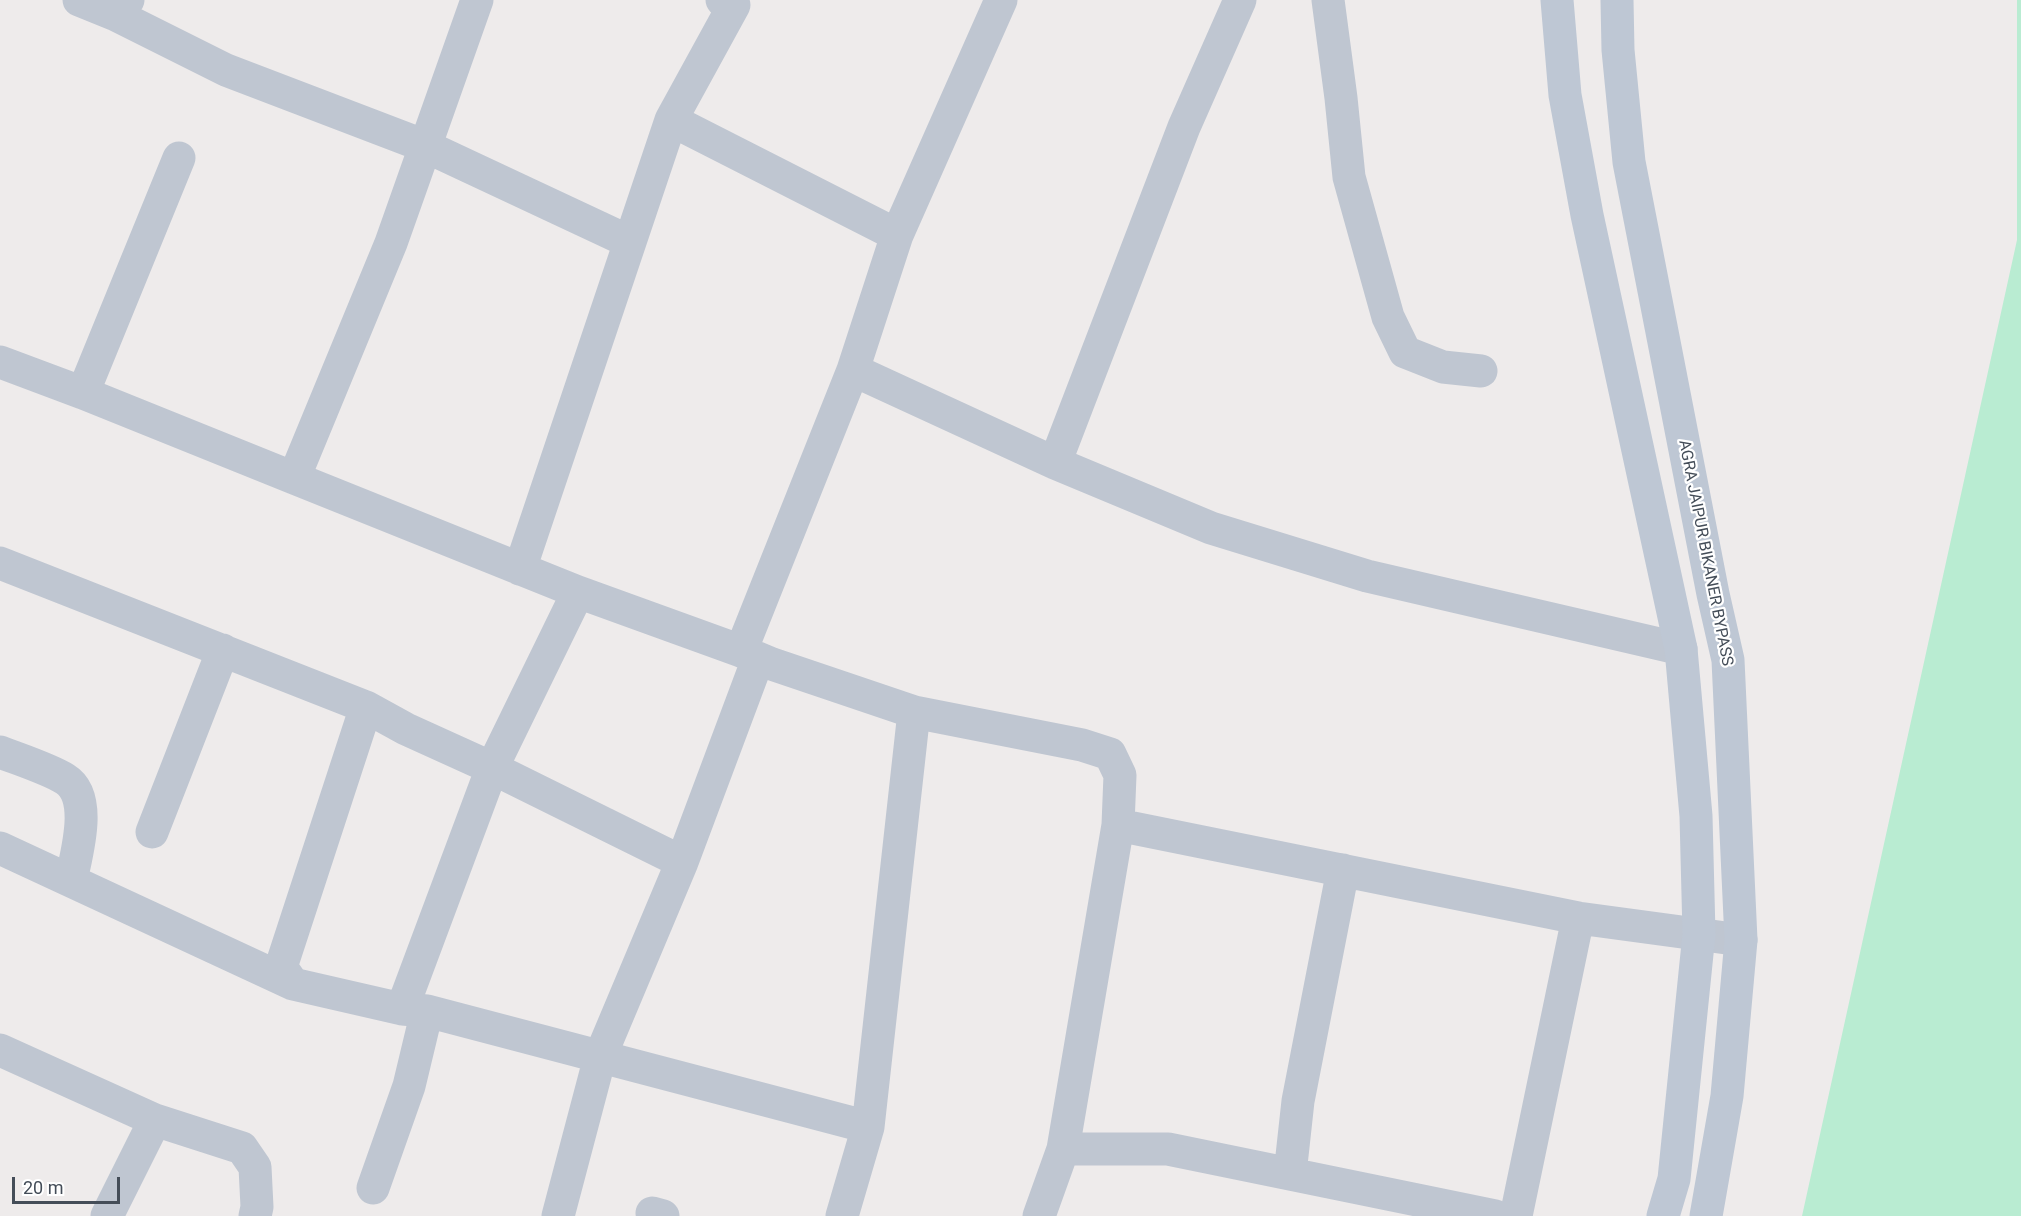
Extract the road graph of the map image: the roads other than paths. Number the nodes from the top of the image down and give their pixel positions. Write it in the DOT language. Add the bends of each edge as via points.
graph roads {
  1 [pos="79,0"];
  2 [pos="477,0"];
  3 [pos="1000,0"];
  4 [pos="1240,0"];
  5 [pos="1328,0"];
  6 [pos="1557,0"];
  7 [pos="1617,0"];
  8 [pos="730,2"];
  9 [pos="122,8"];
  10 [pos="671,120"];
  11 [pos="425,146"];
  12 [pos="179,158"];
  13 [pos="897,235"];
  14 [pos="630,242"];
  15 [pos="0,362"];
  16 [pos="853,370"];
  17 [pos="1481,371"];
  18 [pos="83,393"];
  19 [pos="1055,463"];
  20 [pos="294,478"];
  21 [pos="0,563"];
  22 [pos="520,569"];
  23 [pos="578,592"];
  24 [pos="1681,649"];
  25 [pos="223,650"];
  26 [pos="750,655"];
  27 [pos="366,707"];
  28 [pos="914,712"];
  29 [pos="0,752"];
  30 [pos="492,768"];
  31 [pos="1118,825"];
  32 [pos="152,832"];
  33 [pos="0,848"];
  34 [pos="682,862"];
  35 [pos="1343,870"];
  36 [pos="71,881"];
  37 [pos="1578,918"];
  38 [pos="1699,934"];
  39 [pos="1741,940"];
  40 [pos="292,984"];
  41 [pos="415,1010"];
  42 [pos="0,1050"];
  43 [pos="600,1057"];
  44 [pos="154,1120"];
  45 [pos="868,1127"];
  46 [pos="1063,1149"];
  47 [pos="1290,1174"];
  48 [pos="373,1188"];
  49 [pos="107,1216"];
  50 [pos="255,1216"];
  51 [pos="558,1216"];
  52 [pos="842,1216"];
  53 [pos="1039,1216"];
  54 [pos="1495,1216"];
  55 [pos="1516,1216"];
  56 [pos="1663,1216"];
  57 [pos="1706,1216"];
  1 -- 9 [label="street"];
  2 -- 11 [label="street"];
  3 -- 13 [label="street"];
  4 -- 19 [label="street" via="1184,127"];
  5 -- 17 [label="street" via="1349,177 1388,317 1405,352 1443,367"];
  6 -- 24 [label="main road" via="1566,95 1587,214"];
  7 -- 39 [label="main road, AGRA JAIPUR BIKANER BYPASS" via="1629,162 1728,660"];
  8 -- 10 [label="street"];
  9 -- 11 [label="street" via="226,70"];
  10 -- 13 [label="street"];
  10 -- 14 [label="street"];
  11 -- 14 [label="street"];
  11 -- 20 [label="street" via="391,243"];
  12 -- 18 [label="street"];
  13 -- 16 [label="street"];
  14 -- 22 [label="street"];
  15 -- 18 [label="street"];
  16 -- 19 [label="street"];
  16 -- 26 [label="street"];
  18 -- 20 [label="street"];
  19 -- 24 [label="street" via="1211,528 1367,576"];
  20 -- 22 [label="street"];
  21 -- 25 [label="street"];
  22 -- 23 [label="street"];
  23 -- 26 [label="street"];
  23 -- 30 [label="street"];
  24 -- 38 [label="main road" via="1696,816"];
  25 -- 27 [label="street"];
  25 -- 32 [label="street"];
  26 -- 28 [label="street"];
  26 -- 34 [label="street"];
  27 -- 30 [label="street"];
  27 -- 40 [label="street" via="281,967"];
  28 -- 31 [label="street" via="1110,754 1120,775"];
  28 -- 45 [label="street"];
  29 -- 36 [label="street" via="67,780 76,793 82,820"];
  30 -- 34 [label="street"];
  30 -- 41 [label="street"];
  31 -- 35 [label="street"];
  31 -- 46 [label="street"];
  33 -- 36 [label="street"];
  34 -- 43 [label="street"];
  35 -- 37 [label="street"];
  35 -- 47 [label="street" via="1298,1101"];
  36 -- 40 [label="street"];
  37 -- 38 [label="street"];
  37 -- 55 [label="street"];
  38 -- 39 [label="street"];
  38 -- 56 [label="main road" via="1674,1179"];
  39 -- 57 [label="main road, AGRA JAIPUR BIKANER BYPASS" via="1727,1096"];
  40 -- 41 [label="street"];
  41 -- 43 [label="street"];
  41 -- 48 [label="street" via="409,1086"];
  42 -- 44 [label="street"];
  43 -- 45 [label="street"];
  43 -- 51 [label="street"];
  44 -- 49 [label="street"];
  44 -- 50 [label="street" via="242,1148 255,1167"];
  45 -- 52 [label="street"];
  46 -- 47 [label="street" via="1168,1149"];
  46 -- 53 [label="street"];
  47 -- 54 [label="street"];
}
